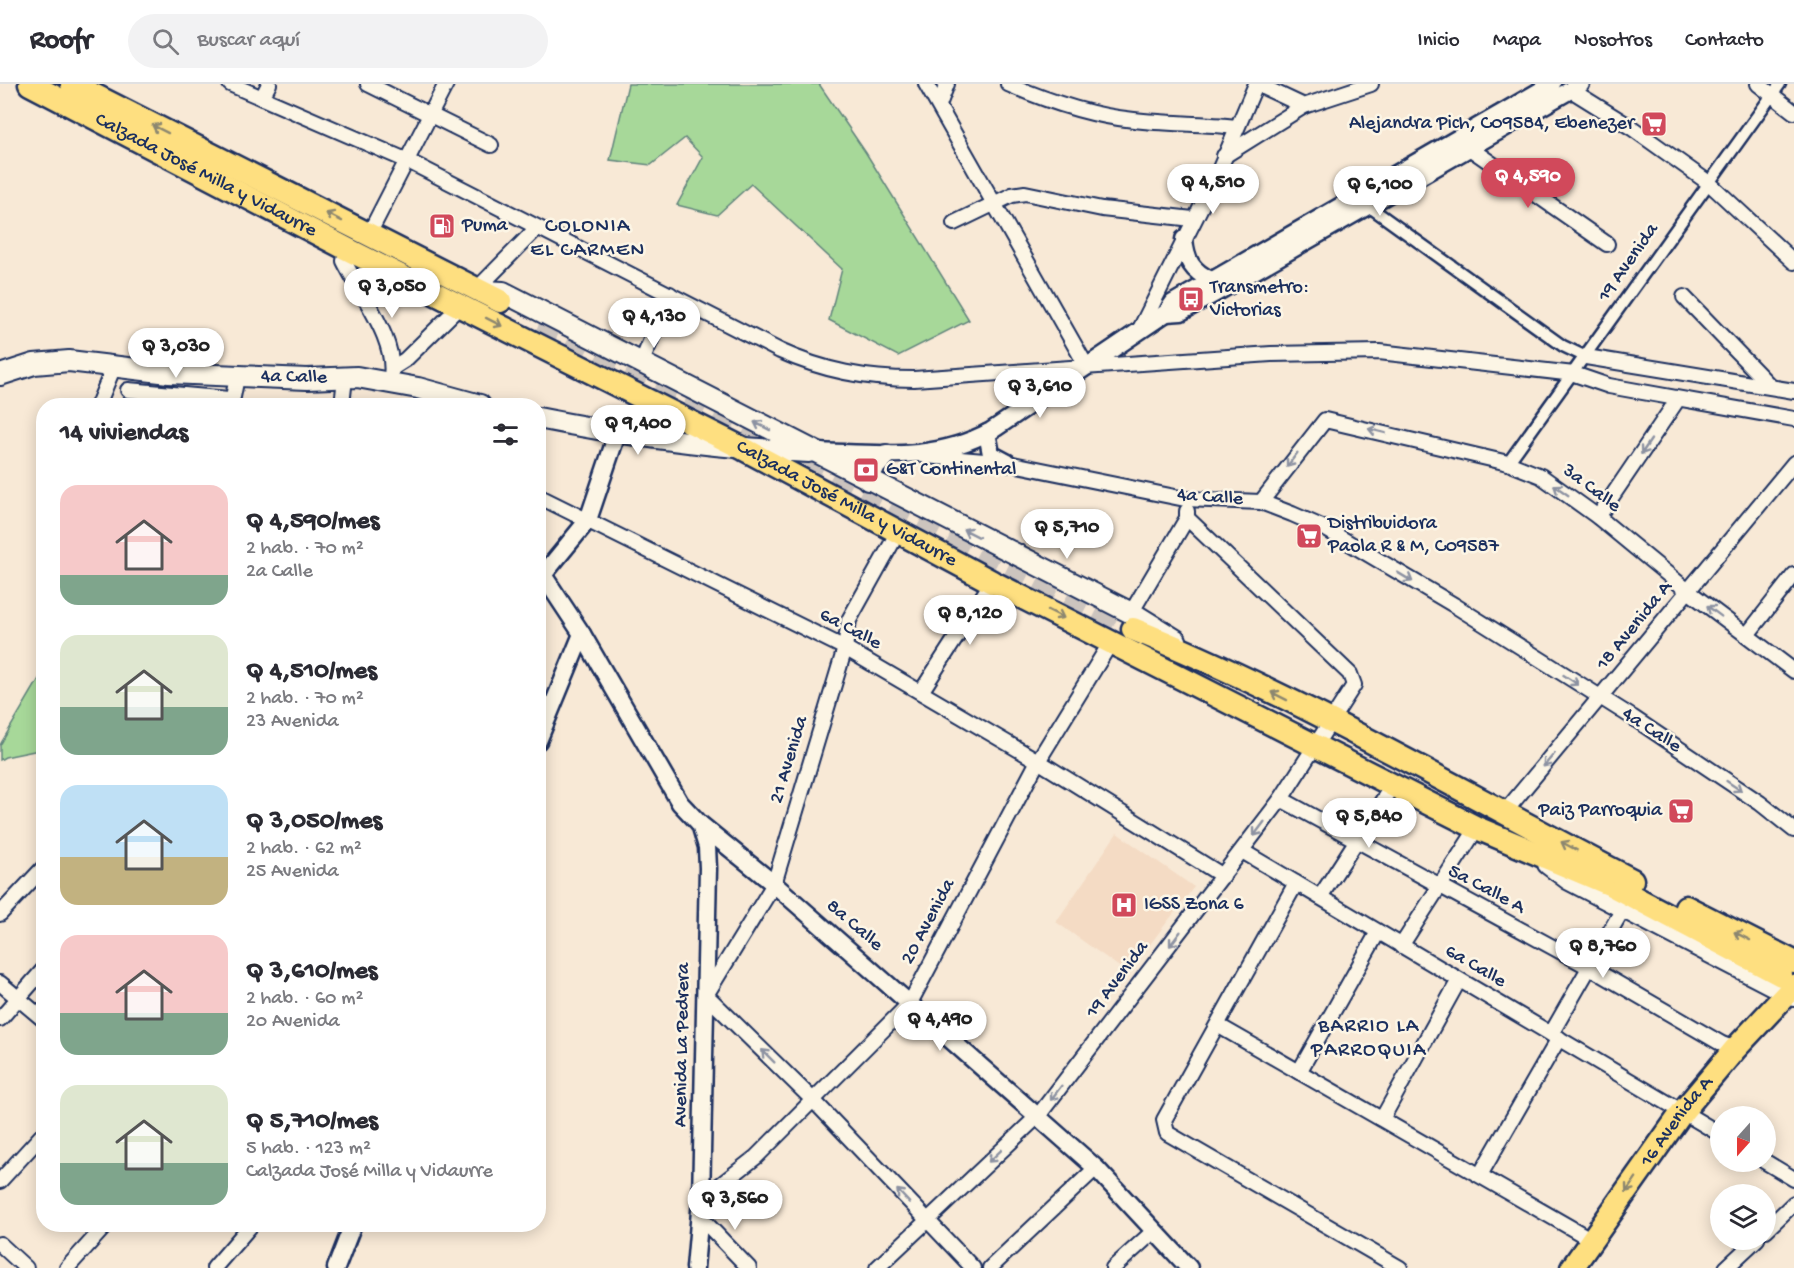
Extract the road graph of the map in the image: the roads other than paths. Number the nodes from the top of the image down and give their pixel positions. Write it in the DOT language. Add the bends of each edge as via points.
graph roads {
  1 [pos="30,84"];
  2 [pos="72,84"];
  3 [pos="230,84"];
  4 [pos="269,84"];
  5 [pos="368,84"];
  6 [pos="446,84"];
  7 [pos="926,84"];
  8 [pos="947,84"];
  9 [pos="1008,84"];
  10 [pos="1256,84"];
  11 [pos="1371,84"];
  12 [pos="1552,84"];
  13 [pos="1758,84"];
  14 [pos="1576,87"];
  15 [pos="1776,89"];
  16 [pos="262,98"];
  17 [pos="939,105"];
  18 [pos="1304,106"];
  19 [pos="1794,112"];
  20 [pos="429,114"];
  21 [pos="1236,127"];
  22 [pos="491,145"];
  23 [pos="1468,147"];
  24 [pos="1224,156"];
  25 [pos="408,161"];
  26 [pos="1709,183"];
  27 [pos="1361,201"];
  28 [pos="994,204"];
  29 [pos="1193,219"];
  30 [pos="954,223"];
  31 [pos="537,228"];
  32 [pos="369,234"];
  33 [pos="1184,239"];
  34 [pos="1607,244"];
  35 [pos="347,249"];
  36 [pos="1794,262"];
  37 [pos="1211,280"];
  38 [pos="486,293"];
  39 [pos="670,294"];
  40 [pos="1684,297"];
  41 [pos="461,305"];
  42 [pos="1166,313"];
  43 [pos="1139,331"];
  44 [pos="1586,357"];
  45 [pos="641,364"];
  46 [pos="114,366"];
  47 [pos="1088,367"];
  48 [pos="1574,374"];
  49 [pos="0,375"];
  50 [pos="392,375"];
  51 [pos="237,377"];
  52 [pos="345,378"];
  53 [pos="1771,387"];
  54 [pos="128,390"];
  55 [pos="1794,391"];
  56 [pos="101,398"];
  57 [pos="218,398"];
  58 [pos="233,398"];
  59 [pos="343,398"];
  60 [pos="459,398"];
  61 [pos="1678,399"];
  62 [pos="1794,419"];
  63 [pos="546,420"];
  64 [pos="987,433"];
  65 [pos="617,434"];
  66 [pos="744,449"];
  67 [pos="814,452"];
  68 [pos="886,454"];
  69 [pos="917,455"];
  70 [pos="1008,463"];
  71 [pos="1508,463"];
  72 [pos="1794,463"];
  73 [pos="868,480"];
  74 [pos="1185,499"];
  75 [pos="546,500"];
  76 [pos="1261,502"];
  77 [pos="1598,517"];
  78 [pos="1187,518"];
  79 [pos="588,520"];
  80 [pos="898,532"];
  81 [pos="546,571"];
  82 [pos="1794,575"];
  83 [pos="992,582"];
  84 [pos="546,584"];
  85 [pos="1688,591"];
  86 [pos="1132,621"];
  87 [pos="582,634"];
  88 [pos="1746,635"];
  89 [pos="1111,642"];
  90 [pos="845,648"];
  91 [pos="1794,671"];
  92 [pos="921,692"];
  93 [pos="1600,700"];
  94 [pos="546,702"];
  95 [pos="1247,712"];
  96 [pos="1332,722"];
  97 [pos="1317,747"];
  98 [pos="1038,761"];
  99 [pos="1413,765"];
  100 [pos="1392,786"];
  101 [pos="1281,799"];
  102 [pos="1504,813"];
  103 [pos="700,824"];
  104 [pos="1478,828"];
  105 [pos="1794,830"];
  106 [pos="1356,840"];
  107 [pos="1242,851"];
  108 [pos="1535,854"];
  109 [pos="36,876"];
  110 [pos="1223,876"];
  111 [pos="1296,883"];
  112 [pos="774,885"];
  113 [pos="1441,888"];
  114 [pos="1320,897"];
  115 [pos="1624,907"];
  116 [pos="0,914"];
  117 [pos="1378,932"];
  118 [pos="1401,946"];
  119 [pos="1591,968"];
  120 [pos="36,978"];
  121 [pos="1459,980"];
  122 [pos="1790,982"];
  123 [pos="0,983"];
  124 [pos="706,995"];
  125 [pos="18,998"];
  126 [pos="910,1003"];
  127 [pos="36,1013"];
  128 [pos="0,1018"];
  129 [pos="1219,1026"];
  130 [pos="1555,1036"];
  131 [pos="1735,1049"];
  132 [pos="1299,1072"];
  133 [pos="814,1101"];
  134 [pos="1683,1111"];
  135 [pos="1038,1116"];
  136 [pos="1382,1119"];
  137 [pos="1710,1128"];
  138 [pos="36,1142"];
  139 [pos="1096,1168"];
  140 [pos="1776,1168"];
  141 [pos="1480,1175"];
  142 [pos="1794,1179"];
  143 [pos="0,1181"];
  144 [pos="1794,1203"];
  145 [pos="700,1208"];
  146 [pos="926,1220"];
  147 [pos="1776,1220"];
  148 [pos="1154,1230"];
  149 [pos="100,1232"];
  150 [pos="245,1232"];
  151 [pos="350,1232"];
  152 [pos="1592,1240"];
  153 [pos="0,1244"];
  154 [pos="1745,1250"];
  155 [pos="26,1268"];
  156 [pos="67,1268"];
  157 [pos="214,1268"];
  158 [pos="336,1268"];
  159 [pos="695,1268"];
  160 [pos="748,1268"];
  161 [pos="877,1268"];
  162 [pos="973,1268"];
  163 [pos="990,1268"];
  164 [pos="1113,1268"];
  165 [pos="1190,1268"];
  166 [pos="1401,1268"];
  167 [pos="1572,1268"];
  168 [pos="1726,1268"];
  1 -- 35 [label="main road, Calzada José Milla y Vidaurre"];
  32 -- 2 [label="main road, Calzada José Milla y Vidaurre, one-way"];
  3 -- 16 [label="street"];
  4 -- 16 [label="street"];
  5 -- 20 [label="street"];
  6 -- 20 [label="street"];
  7 -- 17 [label="street"];
  8 -- 17 [label="street"];
  9 -- 21 [label="street" via="1108,116"];
  10 -- 18 [label="street"];
  10 -- 21 [label="street"];
  11 -- 18 [label="street"];
  12 -- 27 [label="street"];
  13 -- 15 [label="street"];
  14 -- 23 [label="street"];
  14 -- 26 [label="street"];
  15 -- 19 [label="street"];
  15 -- 26 [label="street, 19 Avenida"];
  16 -- 25 [label="street"];
  17 -- 28 [label="street"];
  18 -- 24 [label="street"];
  20 -- 22 [label="street"];
  20 -- 25 [label="street"];
  21 -- 24 [label="street"];
  23 -- 27 [label="street"];
  23 -- 34 [label="street"];
  24 -- 29 [label="street"];
  25 -- 31 [label="street"];
  25 -- 32 [label="street"];
  26 -- 36 [label="street"];
  26 -- 44 [label="street, 19 Avenida"];
  27 -- 37 [label="street"];
  27 -- 42 [label="street" via="1181,312"];
  27 -- 44 [label="street" via="1563,346"];
  28 -- 29 [label="street" via="1017,193 1032,193 1102,209"];
  28 -- 30 [label="street"];
  28 -- 47 [label="street"];
  29 -- 33 [label="street"];
  31 -- 38 [label="street"];
  31 -- 39 [label="street"];
  32 -- 38 [label="main road, Calzada José Milla y Vidaurre"];
  33 -- 37 [label="street" via="1186,257 1196,273"];
  33 -- 43 [label="street"];
  35 -- 41 [label="main road, Calzada José Milla y Vidaurre"];
  35 -- 50 [label="street" via="344,261 363,292"];
  37 -- 42 [label="street" via="1173,303"];
  38 -- 45 [label="main road, Calzada José Milla y Vidaurre" via="503,292"];
  39 -- 45 [label="street"];
  39 -- 47 [label="street" via="805,363 850,375 915,379"];
  40 -- 53 [label="street"];
  41 -- 50 [label="street"];
  41 -- 66 [label="main road, Calzada José Milla y Vidaurre, one-way"];
  42 -- 43 [label="street"];
  43 -- 47 [label="street"];
  44 -- 48 [label="street, 19 Avenida"];
  44 -- 53 [label="street"];
  67 -- 45 [label="main road, Calzada José Milla y Vidaurre, one-way"];
  46 -- 49 [label="main road, 4a Calle" via="54,362"];
  46 -- 51 [label="main road, 4a Calle"];
  46 -- 56 [label="street"];
  47 -- 48 [label="street" via="1271,354 1379,352"];
  47 -- 64 [label="street"];
  48 -- 61 [label="street" via="1609,386"];
  48 -- 71 [label="street, 19 Avenida"];
  50 -- 52 [label="main road, 4a Calle"];
  50 -- 60 [label="main road, 4a Calle"];
  51 -- 52 [label="main road, 4a Calle"];
  51 -- 58 [label="street"];
  52 -- 59 [label="street"];
  53 -- 55 [label="street"];
  54 -- 57 [label="street"];
  61 -- 62 [label="street"];
  61 -- 77 [label="street, one-way"];
  63 -- 65 [label="main road, 4a Calle"];
  64 -- 69 [label="street" via="967,444"];
  64 -- 70 [label="street" via="991,454"];
  65 -- 66 [label="main road, 4a Calle"];
  65 -- 79 [label="street"];
  66 -- 67 [label="main road, 4a Calle"];
  66 -- 80 [label="main road, Calzada José Milla y Vidaurre"];
  67 -- 68 [label="street, 4a Calle"];
  67 -- 73 [label="main road, Calzada José Milla y Vidaurre"];
  68 -- 69 [label="street, 4a Calle"];
  68 -- 73 [label="main road"];
  69 -- 70 [label="street, 4a Calle"];
  70 -- 74 [label="street, 4a Calle"];
  71 -- 76 [label="street, 3a Calle, one-way" via="1325,420"];
  77 -- 71 [label="street, 3a Calle, one-way" via="1541,476"];
  72 -- 85 [label="street, 18 Avenida A"];
  86 -- 73 [label="main road, Calzada José Milla y Vidaurre, one-way"];
  74 -- 76 [label="street, 4a Calle"];
  74 -- 78 [label="street"];
  75 -- 79 [label="street, 6a Calle"];
  76 -- 93 [label="street, 4a Calle, one-way" via="1334,534 1454,605"];
  77 -- 85 [label="street, 3a Calle"];
  78 -- 86 [label="street"];
  78 -- 96 [label="street, 19 Avenida" via="1350,675 1354,685"];
  79 -- 81 [label="street"];
  79 -- 90 [label="street, 6a Calle"];
  80 -- 83 [label="main road, Calzada José Milla y Vidaurre"];
  80 -- 90 [label="street, 21 Avenida" via="849,620"];
  82 -- 88 [label="street"];
  83 -- 89 [label="main road, Calzada José Milla y Vidaurre, one-way"];
  83 -- 92 [label="street"];
  84 -- 87 [label="street, 8a Calle"];
  88 -- 85 [label="street, 3a Calle, one-way"];
  85 -- 93 [label="street, 18 Avenida A"];
  96 -- 86 [label="main road, Calzada José Milla y Vidaurre, one-way"];
  87 -- 94 [label="street"];
  87 -- 103 [label="street, 8a Calle" via="680,803"];
  88 -- 91 [label="street, 3a Calle"];
  89 -- 95 [label="main road, Calzada José Milla y Vidaurre"];
  89 -- 98 [label="street, 20 Avenida"];
  90 -- 92 [label="street, 6a Calle"];
  90 -- 112 [label="street, 21 Avenida"];
  92 -- 98 [label="street, 6a Calle"];
  93 -- 102 [label="street, 18 Avenida A, one-way"];
  93 -- 105 [label="street, 4a Calle, one-way"];
  95 -- 96 [label="main road" via="1262,710 1310,732"];
  95 -- 97 [label="main road, Calzada José Milla y Vidaurre"];
  96 -- 97 [label="street, 19 Avenida"];
  96 -- 99 [label="main road, Calzada José Milla y Vidaurre"];
  97 -- 99 [label="main road" via="1340,738 1396,766"];
  97 -- 100 [label="main road, Calzada José Milla y Vidaurre"];
  97 -- 101 [label="street, 19 Avenida"];
  98 -- 110 [label="street, 6a Calle"];
  98 -- 126 [label="street, 20 Avenida"];
  99 -- 102 [label="main road, Calzada José Milla y Vidaurre"];
  100 -- 104 [label="main road, Calzada José Milla y Vidaurre"];
  100 -- 106 [label="street"];
  101 -- 106 [label="street, 5a Calle A"];
  101 -- 107 [label="street, 19 Avenida, one-way"];
  122 -- 102 [label="main road, Calzada José Milla y Vidaurre, one-way"];
  103 -- 112 [label="street, 8a Calle"];
  103 -- 124 [label="street, Avenida La Pedrera" via="708,848"];
  104 -- 108 [label="main road, Calzada José Milla y Vidaurre"];
  104 -- 113 [label="street"];
  106 -- 113 [label="street, 5a Calle A"];
  106 -- 114 [label="street"];
  107 -- 110 [label="street, 19 Avenida"];
  107 -- 111 [label="street, 6a Calle"];
  108 -- 115 [label="main road, Calzada José Milla y Vidaurre" via="1568,879"];
  108 -- 122 [label="main road, Calzada José Milla y Vidaurre" via="1611,885"];
  109 -- 116 [label="street"];
  110 -- 135 [label="street, 19 Avenida, one-way"];
  111 -- 114 [label="street, 6a Calle"];
  111 -- 129 [label="street"];
  112 -- 124 [label="street, 21 Avenida"];
  112 -- 126 [label="street, 8a Calle"];
  113 -- 118 [label="street"];
  113 -- 119 [label="street, 5a Calle A"];
  114 -- 117 [label="street, 6a Calle"];
  115 -- 119 [label="street"];
  115 -- 122 [label="main road, Calzada José Milla y Vidaurre"];
  117 -- 118 [label="street, 6a Calle"];
  117 -- 132 [label="street"];
  118 -- 121 [label="street, 6a Calle"];
  119 -- 130 [label="street"];
  119 -- 131 [label="street, 5a Calle A"];
  120 -- 125 [label="street"];
  121 -- 130 [label="street, 6a Calle"];
  121 -- 136 [label="street"];
  122 -- 131 [label="main road, 16 Avenida A"];
  123 -- 125 [label="street"];
  133 -- 124 [label="street, one-way"];
  124 -- 145 [label="street, Avenida La Pedrera"];
  125 -- 127 [label="street"];
  125 -- 128 [label="street"];
  126 -- 133 [label="street, 20 Avenida"];
  126 -- 135 [label="street, 8a Calle"];
  129 -- 132 [label="street"];
  129 -- 166 [label="street" via="1164,1120 1167,1134"];
  130 -- 134 [label="street, 6a Calle"];
  130 -- 141 [label="street"];
  131 -- 134 [label="main road, 16 Avenida A"];
  132 -- 136 [label="street"];
  133 -- 145 [label="street, 20 Avenida"];
  146 -- 133 [label="street, one-way"];
  134 -- 137 [label="street, 6a Calle"];
  134 -- 152 [label="main road, 16 Avenida A, one-way"];
  135 -- 139 [label="street, 8a Calle"];
  135 -- 146 [label="street, 19 Avenida, one-way"];
  136 -- 141 [label="street"];
  138 -- 143 [label="street"];
  139 -- 148 [label="street, 8a Calle"];
  139 -- 163 [label="street"];
  140 -- 142 [label="street"];
  141 -- 152 [label="street"];
  144 -- 147 [label="street"];
  145 -- 159 [label="street, Avenida La Pedrera"];
  145 -- 160 [label="street"];
  146 -- 161 [label="street, 19 Avenida"];
  146 -- 162 [label="street"];
  148 -- 164 [label="street"];
  148 -- 165 [label="street, 8a Calle"];
  149 -- 156 [label="street"];
  150 -- 157 [label="street"];
  151 -- 158 [label="street"];
  152 -- 167 [label="main road, 16 Avenida A"];
  153 -- 155 [label="street"];
  154 -- 168 [label="street"];
}
